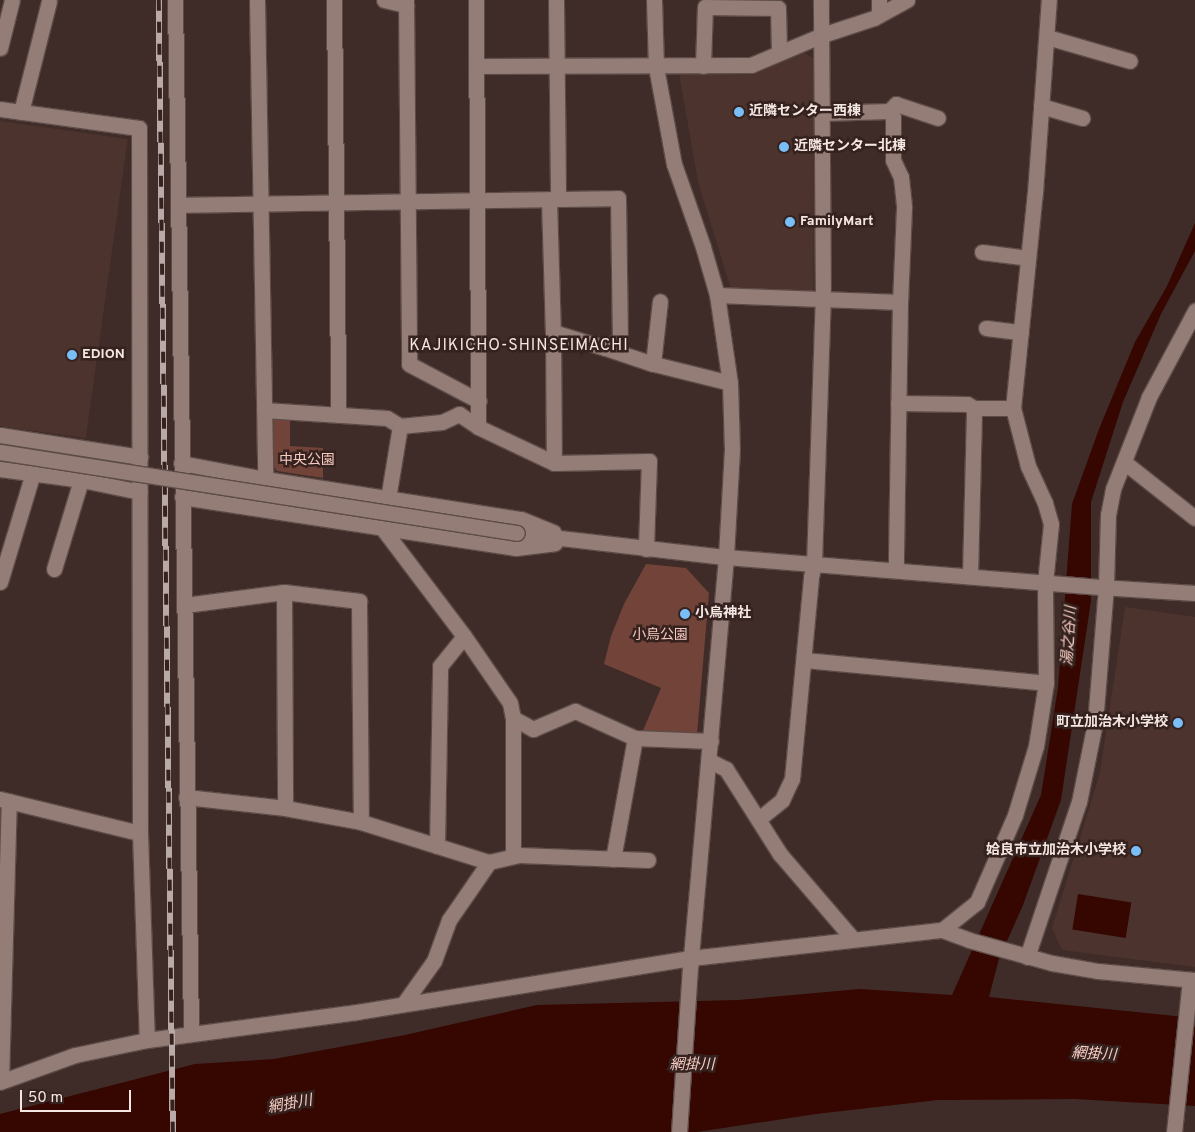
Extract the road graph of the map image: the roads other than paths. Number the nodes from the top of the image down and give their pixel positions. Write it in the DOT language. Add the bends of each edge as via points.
graph roads {
  1 [pos="12,0"];
  2 [pos="175,0"];
  3 [pos="258,0"];
  4 [pos="334,0"];
  5 [pos="384,0"];
  6 [pos="476,0"];
  7 [pos="556,0"];
  8 [pos="654,0"];
  9 [pos="821,0"];
  10 [pos="906,0"];
  11 [pos="1049,0"];
  12 [pos="49,1"];
  13 [pos="406,3"];
  14 [pos="879,8"];
  15 [pos="822,35"];
  16 [pos="1047,37"];
  17 [pos="0,48"];
  18 [pos="779,52"];
  19 [pos="1130,61"];
  20 [pos="557,65"];
  21 [pos="476,66"];
  22 [pos="703,66"];
  23 [pos="656,67"];
  24 [pos="1041,106"];
  25 [pos="0,109"];
  26 [pos="21,112"];
  27 [pos="889,112"];
  28 [pos="822,113"];
  29 [pos="938,118"];
  30 [pos="1082,118"];
  31 [pos="554,199"];
  32 [pos="477,200"];
  33 [pos="407,201"];
  34 [pos="335,202"];
  35 [pos="261,203"];
  36 [pos="178,206"];
  37 [pos="982,252"];
  38 [pos="1028,258"];
  39 [pos="717,295"];
  40 [pos="823,299"];
  41 [pos="660,301"];
  42 [pos="900,302"];
  43 [pos="1195,311"];
  44 [pos="986,328"];
  45 [pos="553,332"];
  46 [pos="1021,332"];
  47 [pos="605,348"];
  48 [pos="653,364"];
  49 [pos="730,382"];
  50 [pos="479,401"];
  51 [pos="898,403"];
  52 [pos="974,408"];
  53 [pos="1013,408"];
  54 [pos="264,410"];
  55 [pos="338,415"];
  56 [pos="400,426"];
  57 [pos="478,427"];
  58 [pos="0,435"];
  59 [pos="88,449"];
  60 [pos="0,452"];
  61 [pos="140,457"];
  62 [pos="1124,462"];
  63 [pos="181,463"];
  64 [pos="554,463"];
  65 [pos="0,469"];
  66 [pos="33,473"];
  67 [pos="265,479"];
  68 [pos="82,480"];
  69 [pos="140,492"];
  70 [pos="182,497"];
  71 [pos="387,497"];
  72 [pos="263,508"];
  73 [pos="1195,518"];
  74 [pos="383,529"];
  75 [pos="576,540"];
  76 [pos="646,549"];
  77 [pos="726,557"];
  78 [pos="814,564"];
  79 [pos="54,569"];
  80 [pos="896,570"];
  81 [pos="970,576"];
  82 [pos="0,582"];
  83 [pos="1051,583"];
  84 [pos="1103,587"];
  85 [pos="284,592"];
  86 [pos="1195,593"];
  87 [pos="185,605"];
  88 [pos="464,636"];
  89 [pos="804,660"];
  90 [pos="1046,683"];
  91 [pos="513,718"];
  92 [pos="635,738"];
  93 [pos="711,741"];
  94 [pos="710,761"];
  95 [pos="186,797"];
  96 [pos="4,800"];
  97 [pos="285,808"];
  98 [pos="760,818"];
  99 [pos="361,822"];
  100 [pos="140,833"];
  101 [pos="437,846"];
  102 [pos="512,856"];
  103 [pos="613,859"];
  104 [pos="648,860"];
  105 [pos="489,862"];
  106 [pos="942,930"];
  107 [pos="852,938"];
  108 [pos="1020,954"];
  109 [pos="691,962"];
  110 [pos="1193,980"];
  111 [pos="404,1003"];
  112 [pos="191,1034"];
  113 [pos="147,1040"];
  114 [pos="1,1081"];
  115 [pos="1174,1131"];
  116 [pos="679,1132"];
  1 -- 17 [label="street"];
  2 -- 36 [label="street"];
  3 -- 35 [label="street"];
  4 -- 34 [label="street"];
  5 -- 13 [label="street"];
  6 -- 21 [label="street"];
  7 -- 20 [label="street"];
  8 -- 23 [label="street"];
  9 -- 15 [label="street"];
  10 -- 14 [label="street"];
  11 -- 16 [label="street"];
  12 -- 26 [label="street"];
  13 -- 33 [label="street"];
  14 -- 15 [label="street"];
  15 -- 18 [label="street"];
  15 -- 28 [label="street"];
  16 -- 19 [label="street"];
  16 -- 24 [label="street"];
  18 -- 22 [label="street" via="751,65"];
  18 -- 22 [label="street" via="778,8 706,7"];
  20 -- 21 [label="street"];
  20 -- 23 [label="street"];
  20 -- 31 [label="street"];
  21 -- 32 [label="street"];
  22 -- 23 [label="street"];
  23 -- 39 [label="street" via="674,164"];
  24 -- 30 [label="street"];
  24 -- 38 [label="street"];
  25 -- 26 [label="street"];
  26 -- 61 [label="street" via="139,128"];
  27 -- 28 [label="street"];
  27 -- 29 [label="street" via="896,104"];
  27 -- 42 [label="street" via="893,117 893,160 901,177 904,208"];
  28 -- 40 [label="street"];
  31 -- 32 [label="street"];
  31 -- 45 [label="street"];
  31 -- 47 [label="street" via="618,198 620,339"];
  32 -- 33 [label="street"];
  32 -- 50 [label="street"];
  33 -- 34 [label="street"];
  33 -- 50 [label="street" via="409,364"];
  34 -- 35 [label="street"];
  34 -- 55 [label="street"];
  35 -- 36 [label="street"];
  35 -- 54 [label="street"];
  36 -- 63 [label="street"];
  37 -- 38 [label="street"];
  38 -- 46 [label="street"];
  39 -- 40 [label="street"];
  39 -- 49 [label="street"];
  40 -- 42 [label="street"];
  40 -- 78 [label="street"];
  41 -- 48 [label="street"];
  42 -- 51 [label="street"];
  43 -- 62 [label="street" via="1149,397"];
  44 -- 46 [label="street"];
  45 -- 47 [label="street"];
  45 -- 64 [label="street"];
  46 -- 53 [label="street"];
  47 -- 48 [label="street"];
  48 -- 49 [label="street"];
  49 -- 77 [label="street" via="732,449"];
  50 -- 57 [label="street"];
  51 -- 52 [label="street" via="968,404"];
  51 -- 80 [label="street"];
  52 -- 53 [label="street"];
  52 -- 81 [label="street"];
  53 -- 83 [label="street" via="1028,466 1051,524"];
  54 -- 55 [label="street"];
  54 -- 67 [label="street"];
  55 -- 56 [label="street" via="387,418"];
  56 -- 57 [label="street" via="442,422 459,414"];
  56 -- 71 [label="street"];
  57 -- 64 [label="street"];
  58 -- 59 [label="street"];
  59 -- 61 [label="street"];
  59 -- 68 [label="street"];
  60 -- 75 [label="street, bridge"];
  61 -- 69 [label="street"];
  62 -- 73 [label="street"];
  62 -- 84 [label="street" via="1113,489 1108,515"];
  63 -- 67 [label="street"];
  63 -- 70 [label="street"];
  64 -- 76 [label="street" via="649,462"];
  65 -- 66 [label="street"];
  66 -- 68 [label="street"];
  66 -- 82 [label="street"];
  67 -- 71 [label="street"];
  67 -- 72 [label="street"];
  68 -- 69 [label="street"];
  68 -- 79 [label="street"];
  69 -- 100 [label="street"];
  70 -- 72 [label="street"];
  70 -- 87 [label="street"];
  71 -- 74 [label="street"];
  71 -- 75 [label="street" via="521,519"];
  72 -- 74 [label="street"];
  74 -- 75 [label="street" via="516,548"];
  74 -- 88 [label="street"];
  75 -- 76 [label="street"];
  76 -- 77 [label="street"];
  77 -- 78 [label="street"];
  77 -- 93 [label="street"];
  78 -- 80 [label="street"];
  78 -- 89 [label="street"];
  80 -- 81 [label="street"];
  81 -- 83 [label="street"];
  83 -- 84 [label="street"];
  83 -- 90 [label="street"];
  84 -- 86 [label="street"];
  84 -- 108 [label="street" via="1095,723 1079,802"];
  85 -- 87 [label="street"];
  85 -- 97 [label="street"];
  85 -- 99 [label="street" via="359,601"];
  87 -- 95 [label="street"];
  88 -- 91 [label="street" via="510,703"];
  88 -- 101 [label="street" via="440,666"];
  89 -- 90 [label="street"];
  89 -- 98 [label="street" via="792,779 782,800"];
  90 -- 106 [label="street" via="1036,746 1015,816 976,902"];
  91 -- 92 [label="street" via="533,729 575,711"];
  91 -- 102 [label="street"];
  92 -- 93 [label="street"];
  92 -- 103 [label="street"];
  93 -- 94 [label="street"];
  94 -- 98 [label="street" via="726,769"];
  94 -- 109 [label="street"];
  95 -- 97 [label="street"];
  95 -- 112 [label="street"];
  96 -- 100 [label="street"];
  96 -- 114 [label="street"];
  97 -- 99 [label="street"];
  98 -- 107 [label="street" via="780,854"];
  99 -- 101 [label="street"];
  100 -- 113 [label="street"];
  101 -- 105 [label="street"];
  102 -- 103 [label="street"];
  102 -- 105 [label="street"];
  103 -- 104 [label="street"];
  105 -- 111 [label="street" via="449,920 434,961"];
  106 -- 107 [label="street"];
  106 -- 108 [label="street"];
  107 -- 109 [label="street"];
  108 -- 110 [label="street" via="1052,964 1098,971"];
  109 -- 111 [label="street"];
  109 -- 116 [label="street"];
  110 -- 115 [label="street" via="1187,1005"];
  111 -- 112 [label="street"];
  112 -- 113 [label="street"];
  113 -- 114 [label="street" via="75,1054"];
}
